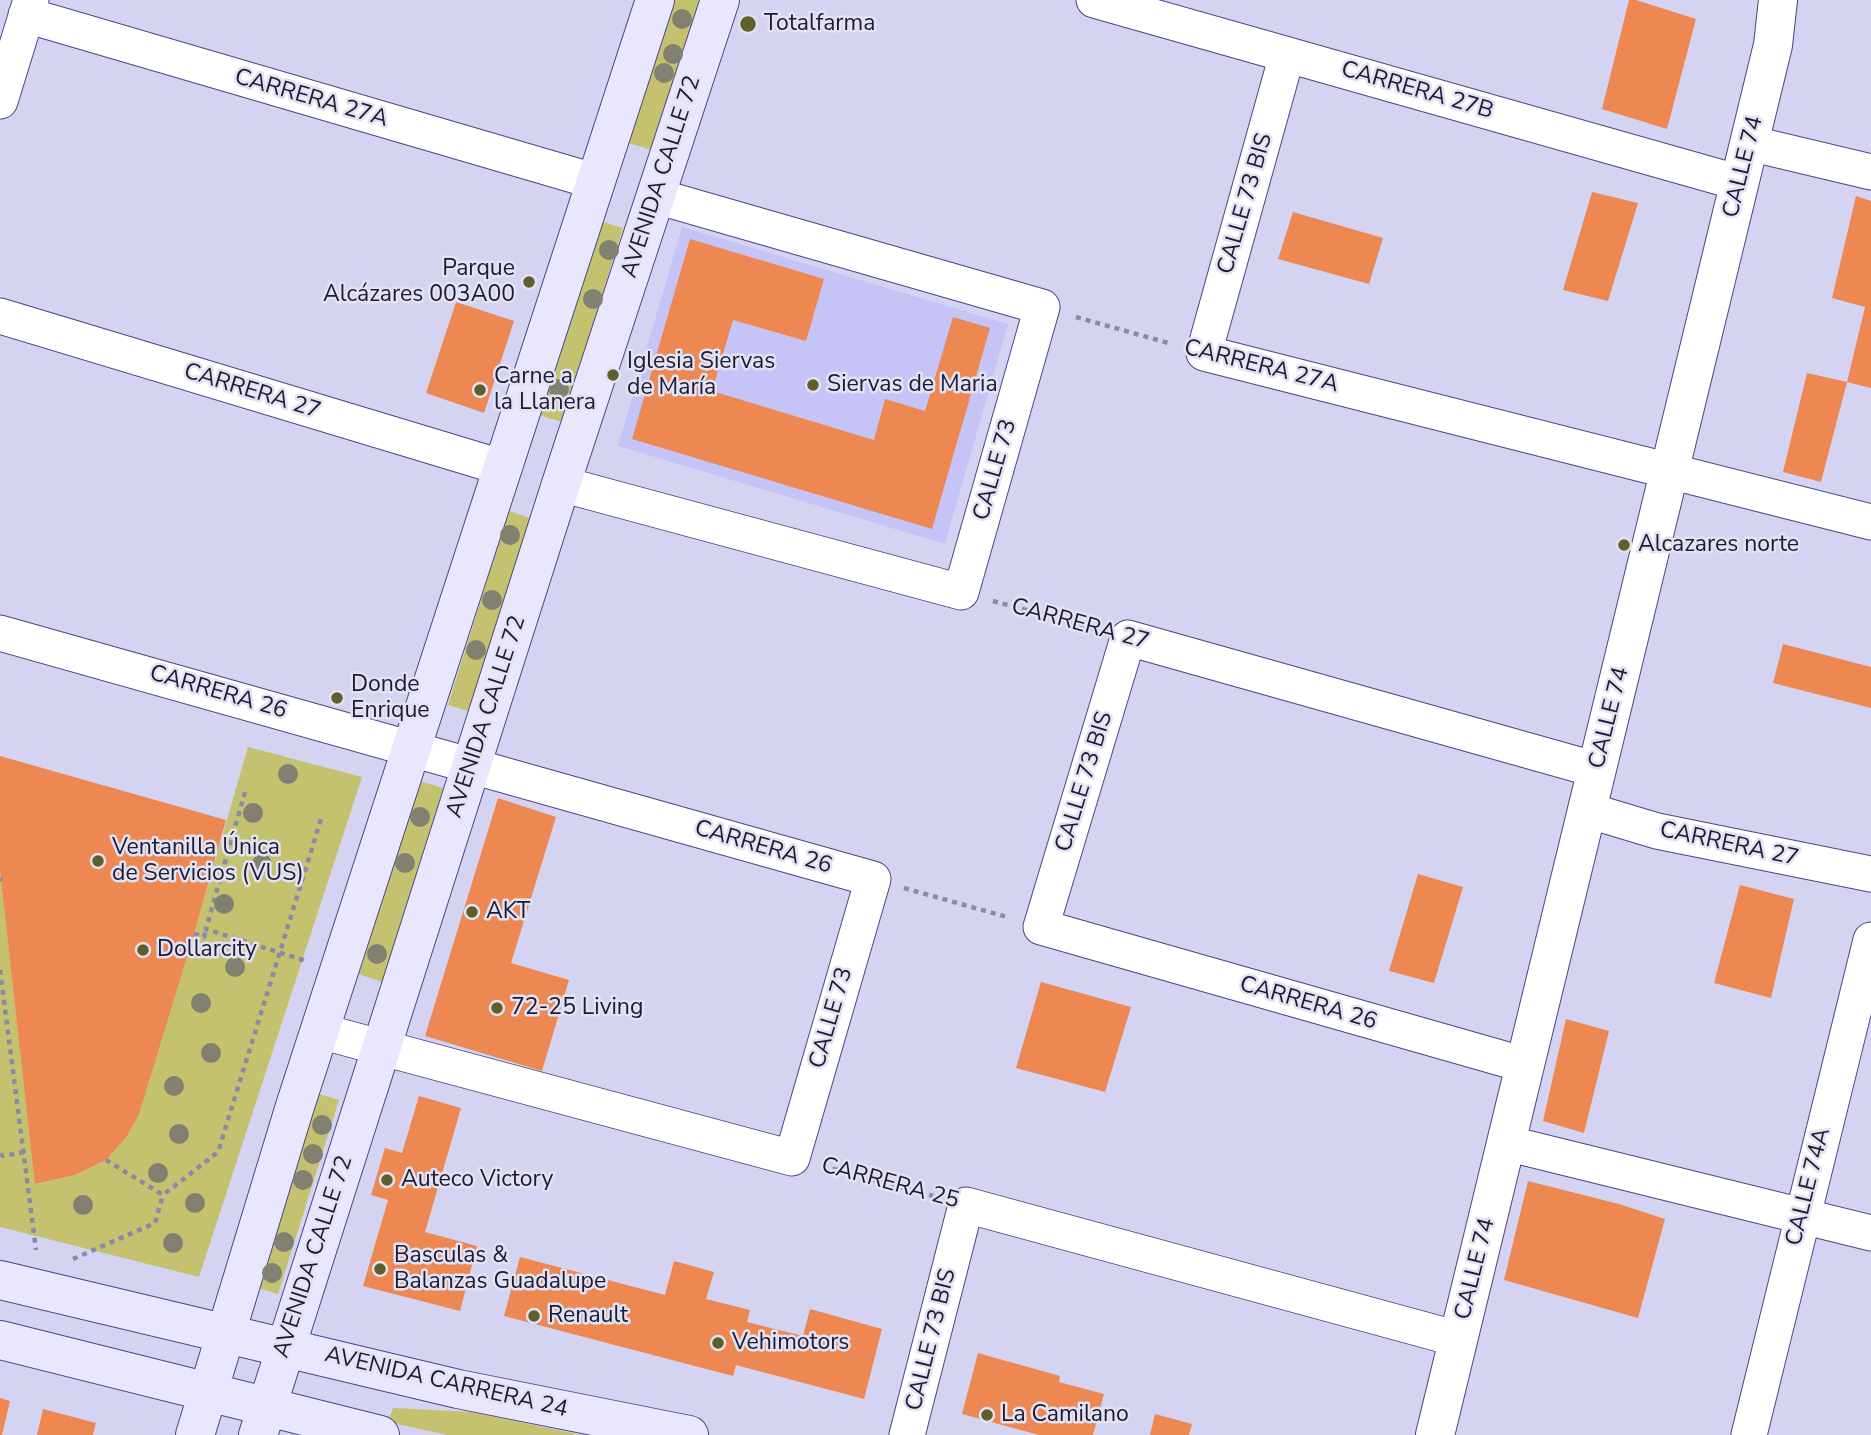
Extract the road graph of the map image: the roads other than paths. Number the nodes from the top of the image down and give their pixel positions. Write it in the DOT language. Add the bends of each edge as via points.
graph roads {
  1 [pos="655,0"];
  2 [pos="720,0"];
  3 [pos="1094,0"];
  4 [pos="1778,0"];
  5 [pos="28,8"];
  6 [pos="1287,55"];
  7 [pos="0,101"];
  8 [pos="1749,143"];
  9 [pos="1871,172"];
  10 [pos="597,182"];
  11 [pos="1740,183"];
  12 [pos="656,196"];
  13 [pos="0,316"];
  14 [pos="1204,353"];
  15 [pos="504,468"];
  16 [pos="1670,471"];
  17 [pos="561,484"];
  18 [pos="1871,522"];
  19 [pos="0,632"];
  20 [pos="1128,638"];
  21 [pos="412,748"];
  22 [pos="471,765"];
  23 [pos="1597,770"];
  24 [pos="1587,810"];
  25 [pos="1871,874"];
  26 [pos="873,879"];
  27 [pos="1041,927"];
  28 [pos="1871,940"];
  29 [pos="320,1031"];
  30 [pos="382,1046"];
  31 [pos="1525,1065"];
  32 [pos="1506,1143"];
  33 [pos="792,1158"];
  34 [pos="966,1205"];
  35 [pos="1802,1216"];
  36 [pos="1871,1233"];
  37 [pos="0,1280"];
  38 [pos="225,1333"];
  39 [pos="1458,1339"];
  40 [pos="0,1340"];
  41 [pos="285,1347"];
  42 [pos="207,1391"];
  43 [pos="262,1420"];
  44 [pos="195,1435"];
  45 [pos="380,1435"];
  46 [pos="689,1435"];
  47 [pos="907,1435"];
  48 [pos="1435,1435"];
  49 [pos="1749,1435"];
  1 -- 10 [label="main road"];
  2 -- 12 [label="main road, AVENIDA CALLE 72"];
  3 -- 6 [label="street, CARRERA 27B"];
  4 -- 8 [label="street, CALLE 74" via="1773,45"];
  5 -- 7 [label="street"];
  5 -- 10 [label="street, CARRERA 27A"];
  6 -- 11 [label="street, CARRERA 27B"];
  6 -- 14 [label="street, CALLE 73 BIS"];
  8 -- 9 [label="street"];
  8 -- 11 [label="street, CALLE 74"];
  10 -- 15 [label="main road"];
  11 -- 16 [label="street, CALLE 74"];
  12 -- 17 [label="main road, AVENIDA CALLE 72"];
  12 -- 17 [label="street, CALLE 73" via="1042,307 961,592"];
  13 -- 15 [label="street, CARRERA 27"];
  14 -- 16 [label="street, CARRERA 27A"];
  15 -- 21 [label="main road"];
  16 -- 18 [label="street, CARRERA 27A"];
  16 -- 23 [label="street, CALLE 74"];
  17 -- 22 [label="main road, AVENIDA CALLE 72"];
  19 -- 21 [label="street, CARRERA 26"];
  20 -- 23 [label="street, CARRERA 27"];
  20 -- 27 [label="street, CALLE 73 BIS"];
  21 -- 22 [label="street, CARRERA 26"];
  21 -- 29 [label="main road"];
  22 -- 26 [label="street, CARRERA 26"];
  22 -- 30 [label="main road, AVENIDA CALLE 72"];
  23 -- 24 [label="street, CALLE 74"];
  24 -- 25 [label="street, CARRERA 27" via="1657,831"];
  24 -- 31 [label="street, CALLE 74"];
  26 -- 33 [label="street, CALLE 73"];
  27 -- 31 [label="street, CARRERA 26"];
  28 -- 35 [label="street, CALLE 74A"];
  29 -- 30 [label="street, CARRERA 25"];
  29 -- 38 [label="main road"];
  30 -- 33 [label="street, CARRERA 25"];
  30 -- 41 [label="main road, AVENIDA CALLE 72"];
  31 -- 32 [label="street, CALLE 74"];
  32 -- 35 [label="street"];
  32 -- 39 [label="street, CALLE 74"];
  34 -- 39 [label="street, CARRERA 25"];
  34 -- 47 [label="street, CALLE 73 BIS"];
  35 -- 36 [label="street"];
  35 -- 49 [label="street, CALLE 74A"];
  37 -- 38 [label="main road, AVENIDA CARRERA 24"];
  38 -- 41 [label="main road, AVENIDA CARRERA 24"];
  38 -- 42 [label="main road"];
  39 -- 48 [label="street, CALLE 74"];
  40 -- 42 [label="main road"];
  41 -- 43 [label="main road, AVENIDA CALLE 72"];
  41 -- 46 [label="main road, AVENIDA CARRERA 24" via="458,1389"];
  42 -- 43 [label="main road"];
  42 -- 44 [label="main road"];
  43 -- 45 [label="main road"];
}
